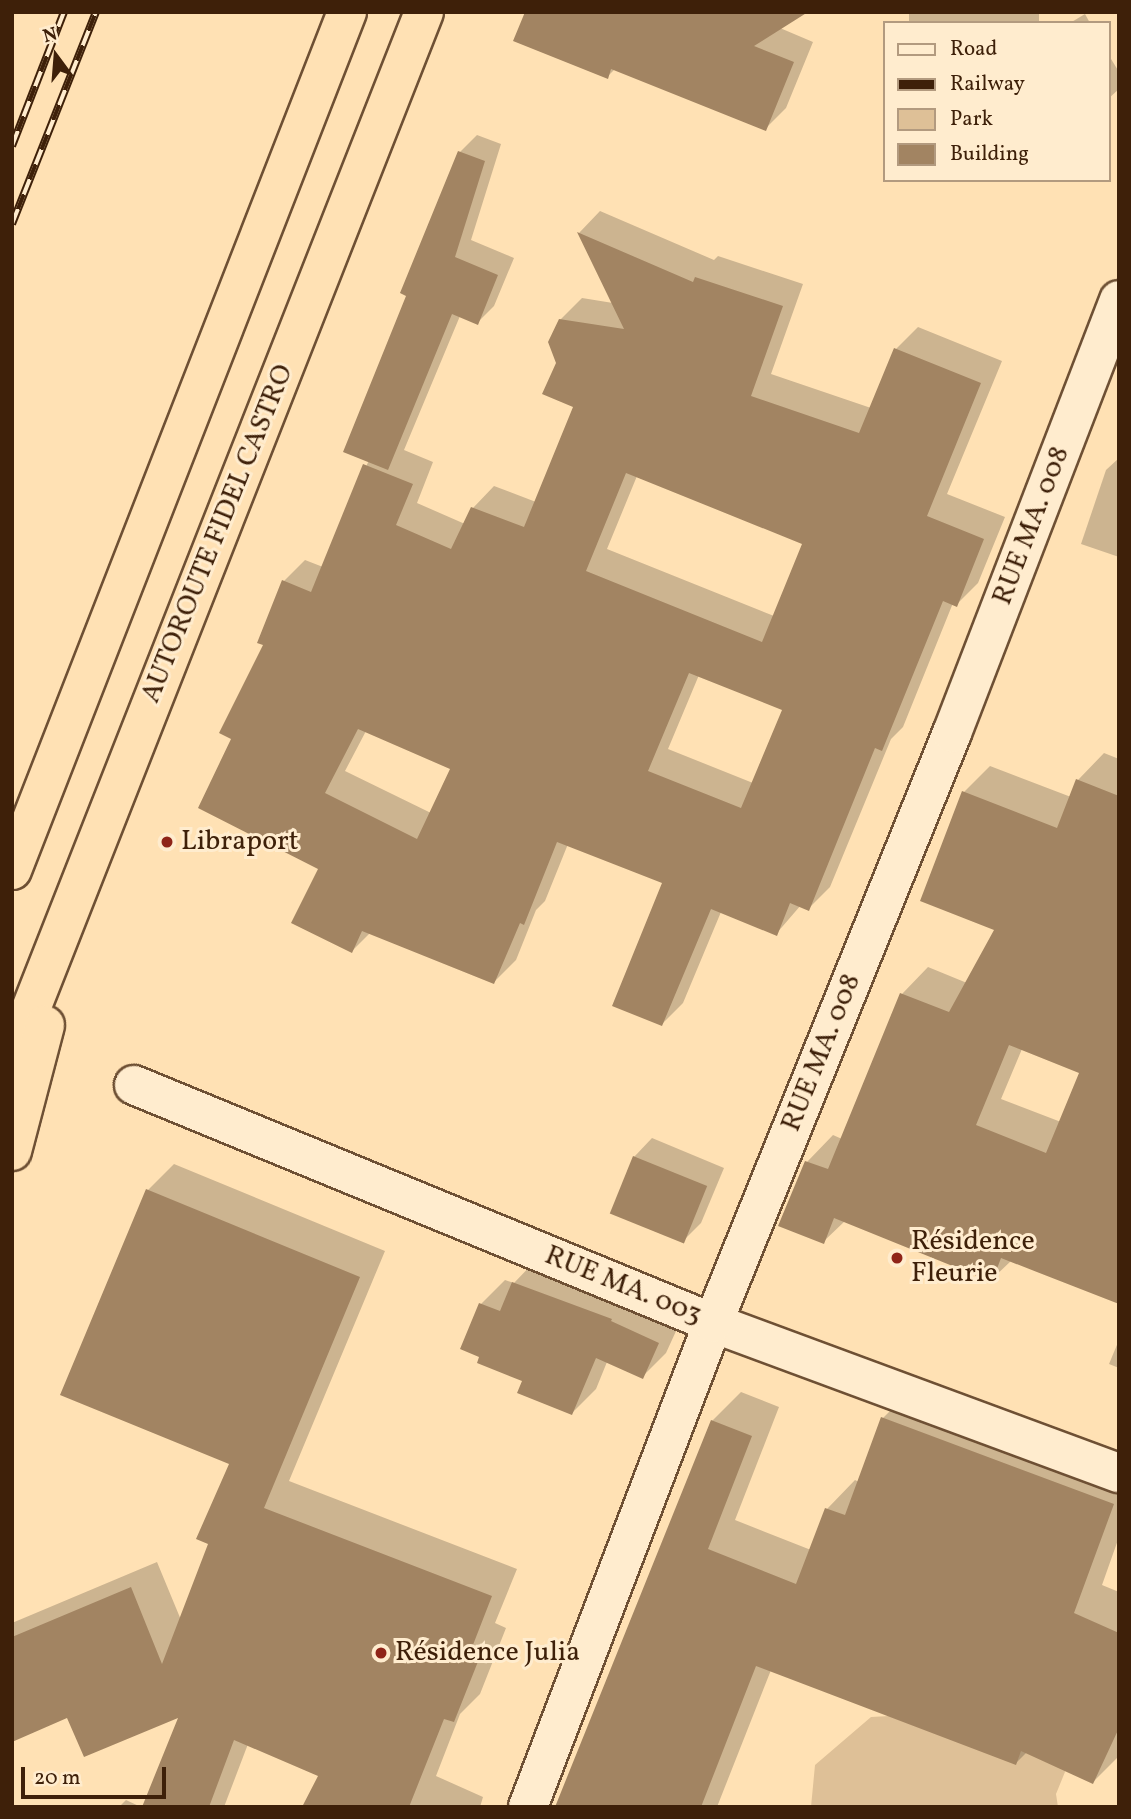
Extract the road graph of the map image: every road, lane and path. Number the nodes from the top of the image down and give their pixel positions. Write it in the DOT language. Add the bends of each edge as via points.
graph roads {
  1 [pos="347,12"];
  2 [pos="424,12"];
  3 [pos="1119,300"];
  4 [pos="12,870"];
  5 [pos="85,872"];
  6 [pos="12,1057"];
  7 [pos="134,1085"];
  8 [pos="12,1152"];
  9 [pos="713,1323"];
  10 [pos="1119,1473"];
  11 [pos="528,1807"];
  1 -- 4 [label="highway"];
  2 -- 5 [label="highway, AUTOROUTE FIDEL CASTRO"];
  3 -- 9 [label="street, RUE MA. 008" via="952,733"];
  5 -- 6 [label="highway, AUTOROUTE FIDEL CASTRO"];
  5 -- 8 [label="highway"];
  7 -- 9 [label="street, RUE MA. 003"];
  9 -- 10 [label="street, RUE MA. 003"];
  9 -- 11 [label="street, RUE MA. 008"];
}
